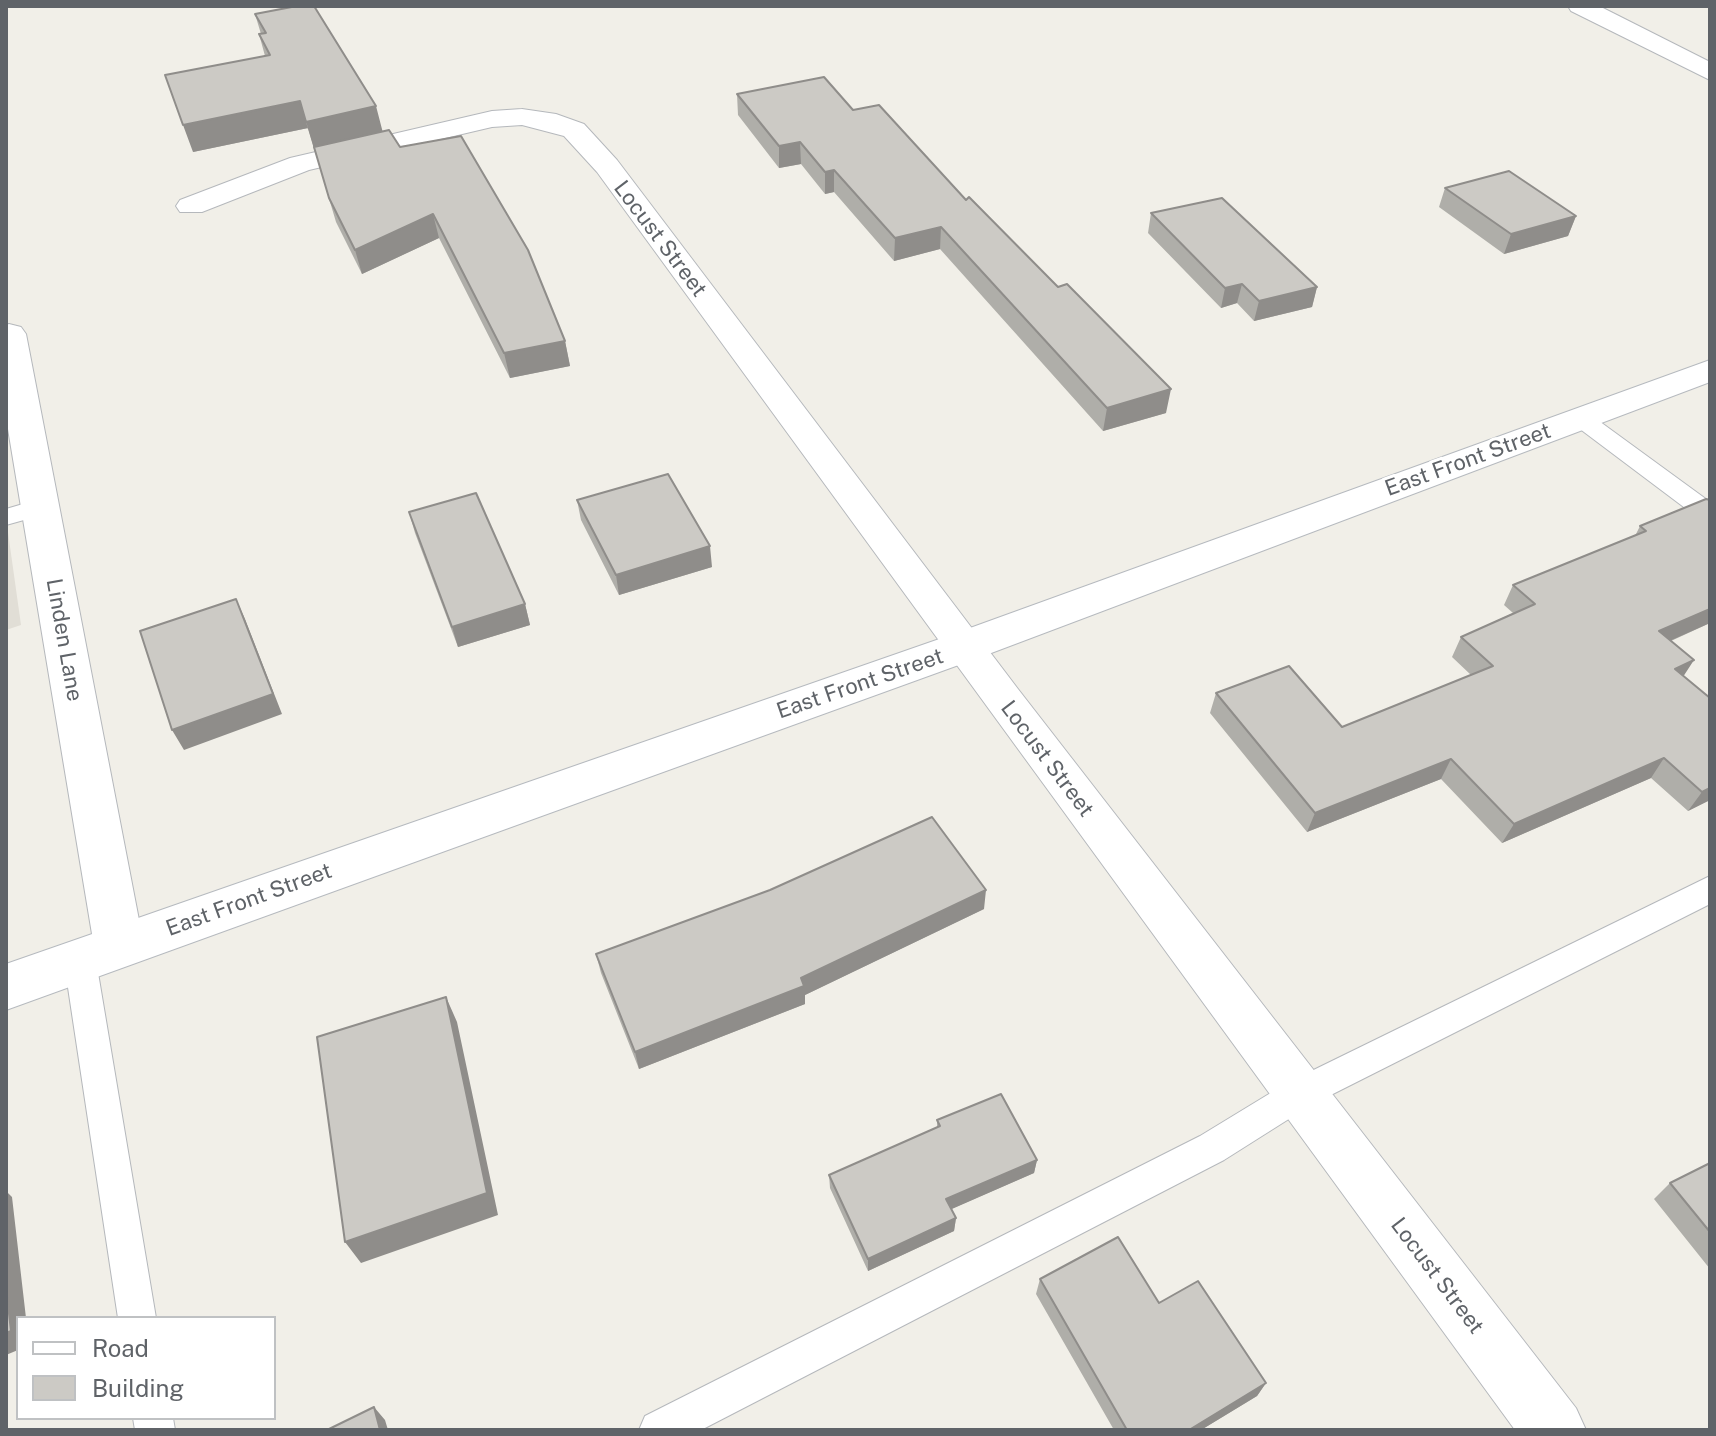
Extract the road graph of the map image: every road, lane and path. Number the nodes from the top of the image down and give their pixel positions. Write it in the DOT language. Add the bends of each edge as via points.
graph roads {
  1 [pos="1580,6"];
  2 [pos="1710,72"];
  3 [pos="191,206"];
  4 [pos="9,334"];
  5 [pos="1710,370"];
  6 [pos="1580,418"];
  7 [pos="23,512"];
  8 [pos="1710,514"];
  9 [pos="963,647"];
  10 [pos="1710,889"];
  11 [pos="99,954"];
  12 [pos="6,987"];
  13 [pos="1299,1094"];
  14 [pos="137,1316"];
  15 [pos="659,1430"];
  16 [pos="1554,1430"];
  1 -- 2 [label="street"];
  3 -- 9 [label="street, Locust Street" via="300,164 492,119 522,117 574,130"];
  4 -- 7 [label="street, Linden Lane"];
  5 -- 6 [label="street, East Front Street"];
  6 -- 8 [label="lane"];
  6 -- 9 [label="street, East Front Street"];
  7 -- 11 [label="street, Linden Lane"];
  9 -- 11 [label="street, East Front Street"];
  9 -- 13 [label="street, Locust Street"];
  10 -- 13 [label="lane"];
  11 -- 12 [label="street, East Front Street"];
  11 -- 14 [label="lane"];
  13 -- 15 [label="lane" via="1212,1148"];
  13 -- 16 [label="street, Locust Street"];
}
